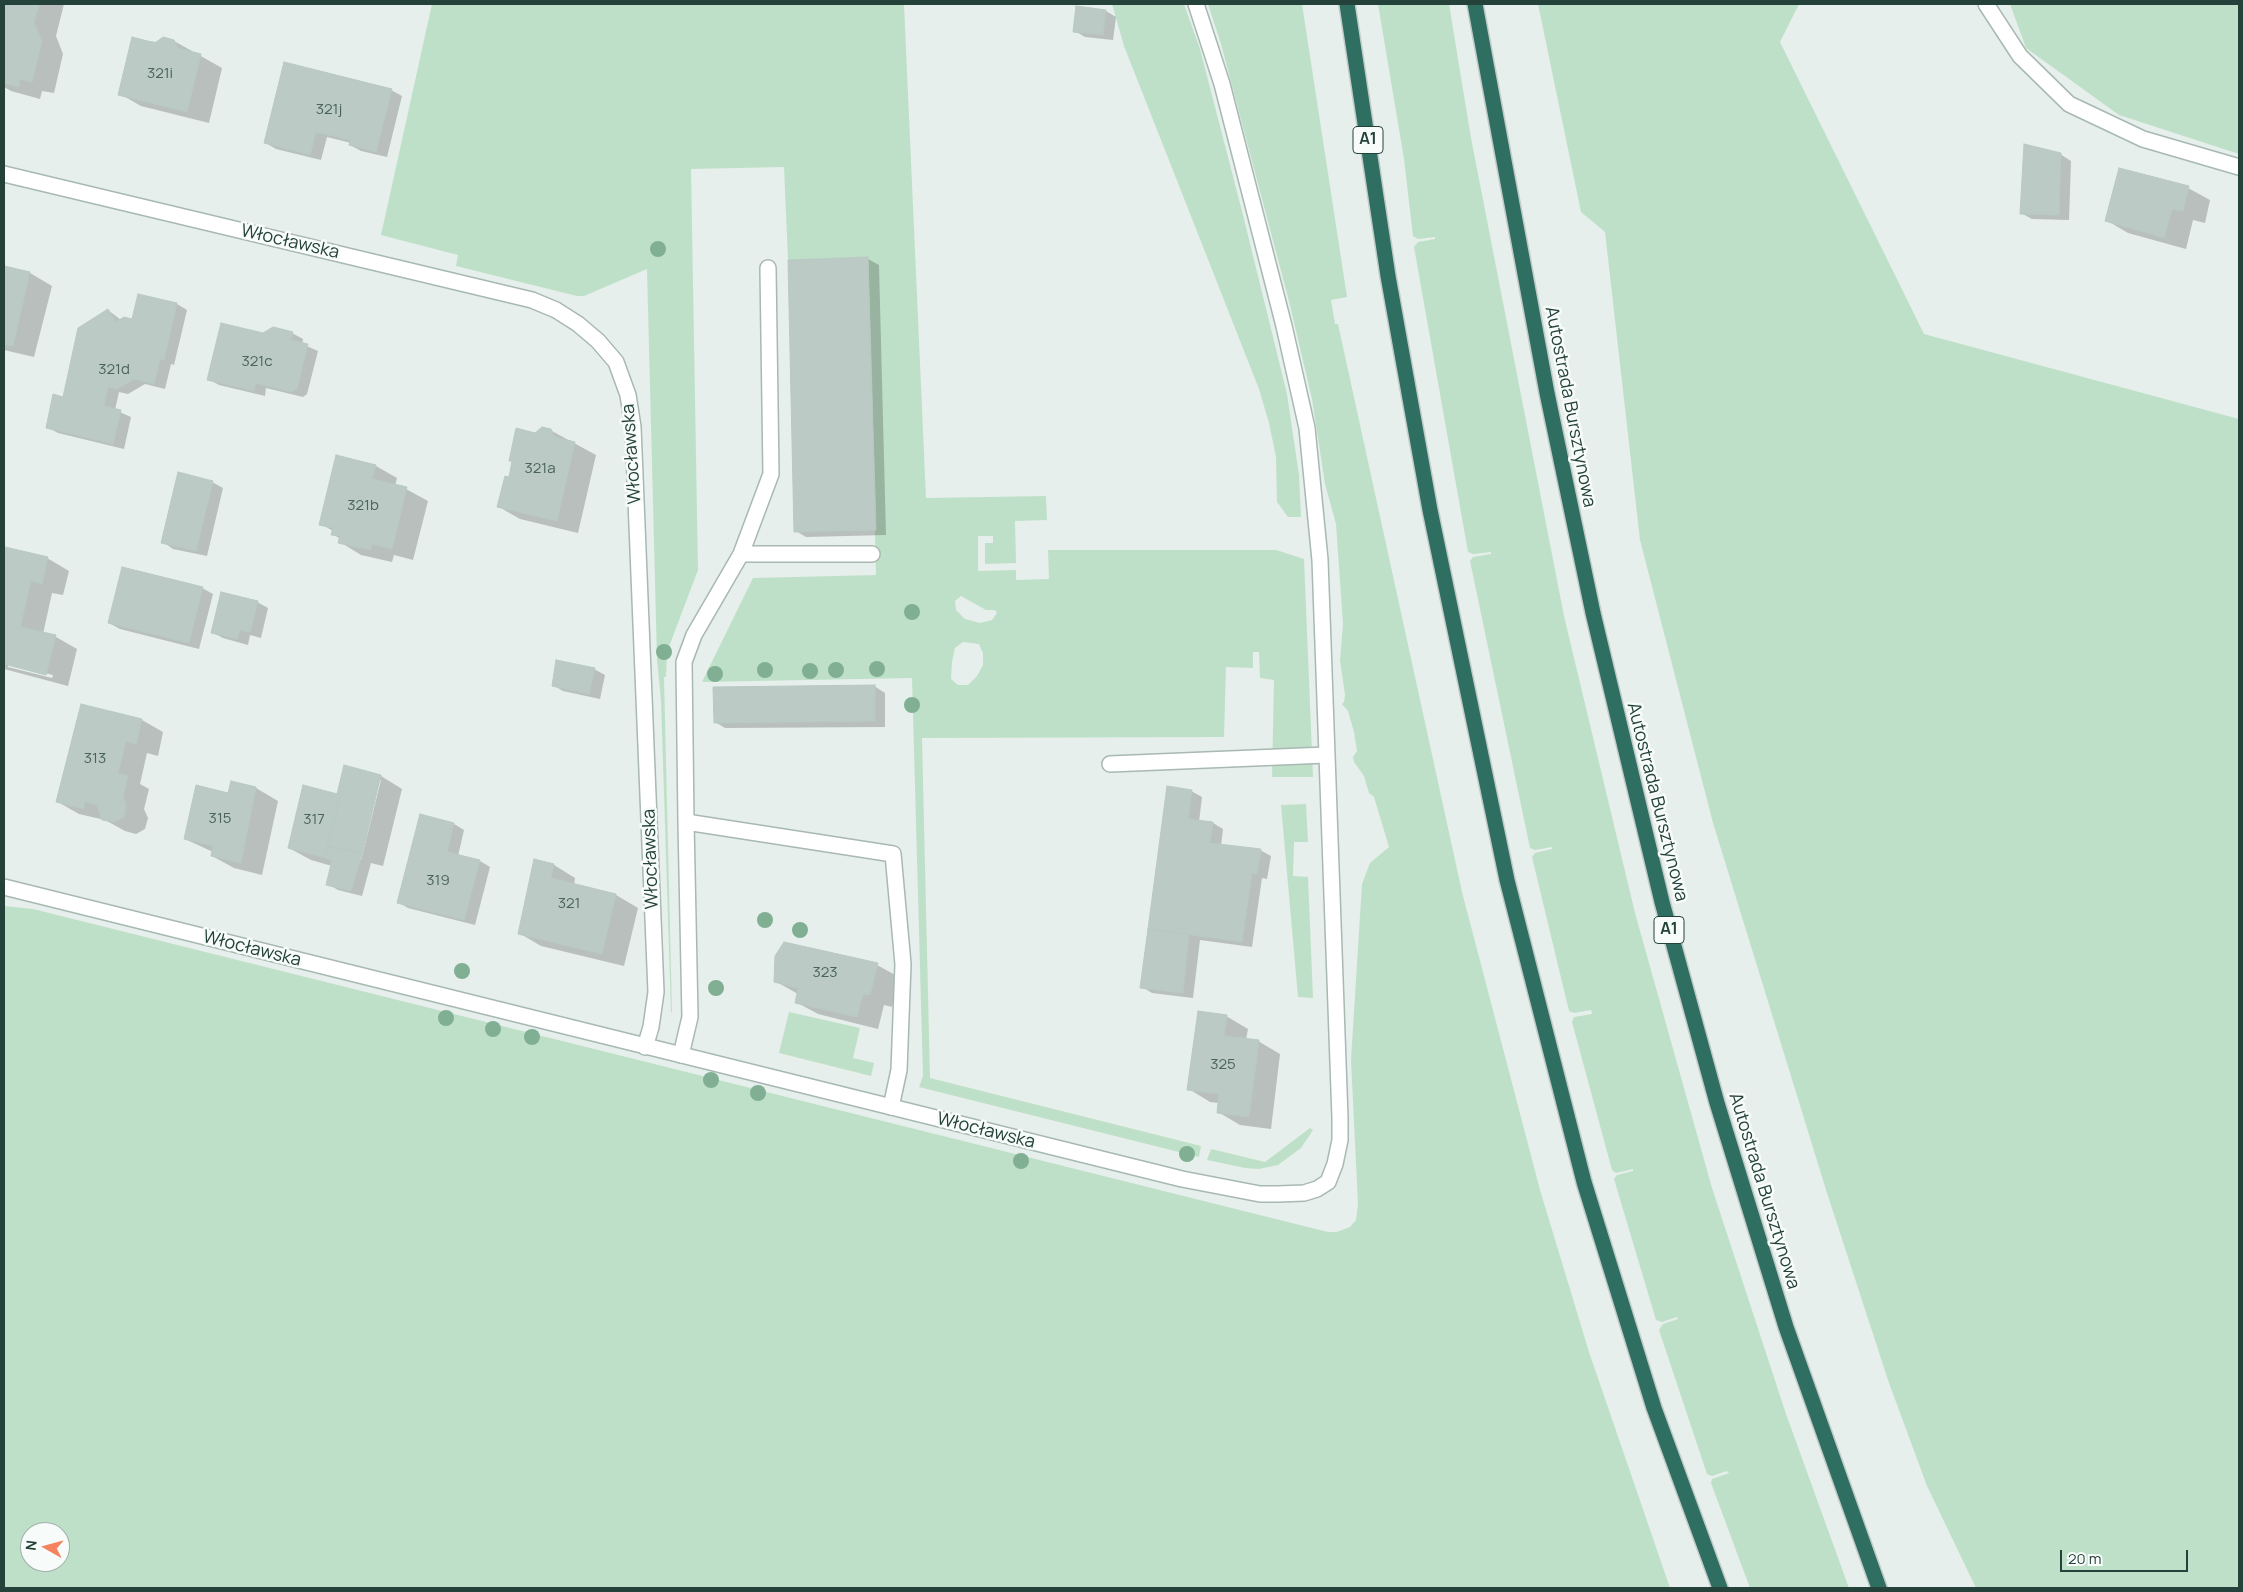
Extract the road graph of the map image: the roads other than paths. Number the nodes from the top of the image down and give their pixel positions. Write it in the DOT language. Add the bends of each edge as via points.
graph roads {
  1 [pos="1196,4"];
  2 [pos="1347,4"];
  3 [pos="1476,4"];
  4 [pos="1986,4"];
  5 [pos="2239,167"];
  6 [pos="4,174"];
  7 [pos="768,268"];
  8 [pos="742,554"];
  9 [pos="872,554"];
  10 [pos="1326,755"];
  11 [pos="1110,764"];
  12 [pos="686,822"];
  13 [pos="4,887"];
  14 [pos="645,1046"];
  15 [pos="681,1055"];
  16 [pos="891,1108"];
  17 [pos="1720,1588"];
  18 [pos="1879,1588"];
  1 -- 10 [label="street" via="1222,84 1307,428 1320,560"];
  2 -- 17 [label="highway, A1" via="1388,276 1430,510 1507,880 1584,1182 1654,1408"];
  3 -- 18 [label="highway, Autostrada Bursztynowa / A1" via="1569,498 1597,631 1662,902 1717,1103 1780,1310"];
  4 -- 5 [label="street" via="2020,56 2069,104 2143,139"];
  6 -- 14 [label="street, Włocławska" via="532,300 578,324 616,362 628,395 634,457 656,992"];
  7 -- 8 [label="street" via="771,474"];
  8 -- 9 [label="street"];
  8 -- 12 [label="street" via="694,634 684,662"];
  10 -- 11 [label="street"];
  10 -- 16 [label="street, Włocławska" via="1340,1118 1340,1140 1328,1182 1295,1194 1260,1194 1182,1179"];
  12 -- 15 [label="street" via="690,1017"];
  12 -- 16 [label="street" via="893,854 904,964 899,1070"];
  13 -- 14 [label="street, Włocławska"];
  14 -- 15 [label="street, Włocławska"];
  15 -- 16 [label="street, Włocławska"];
}
